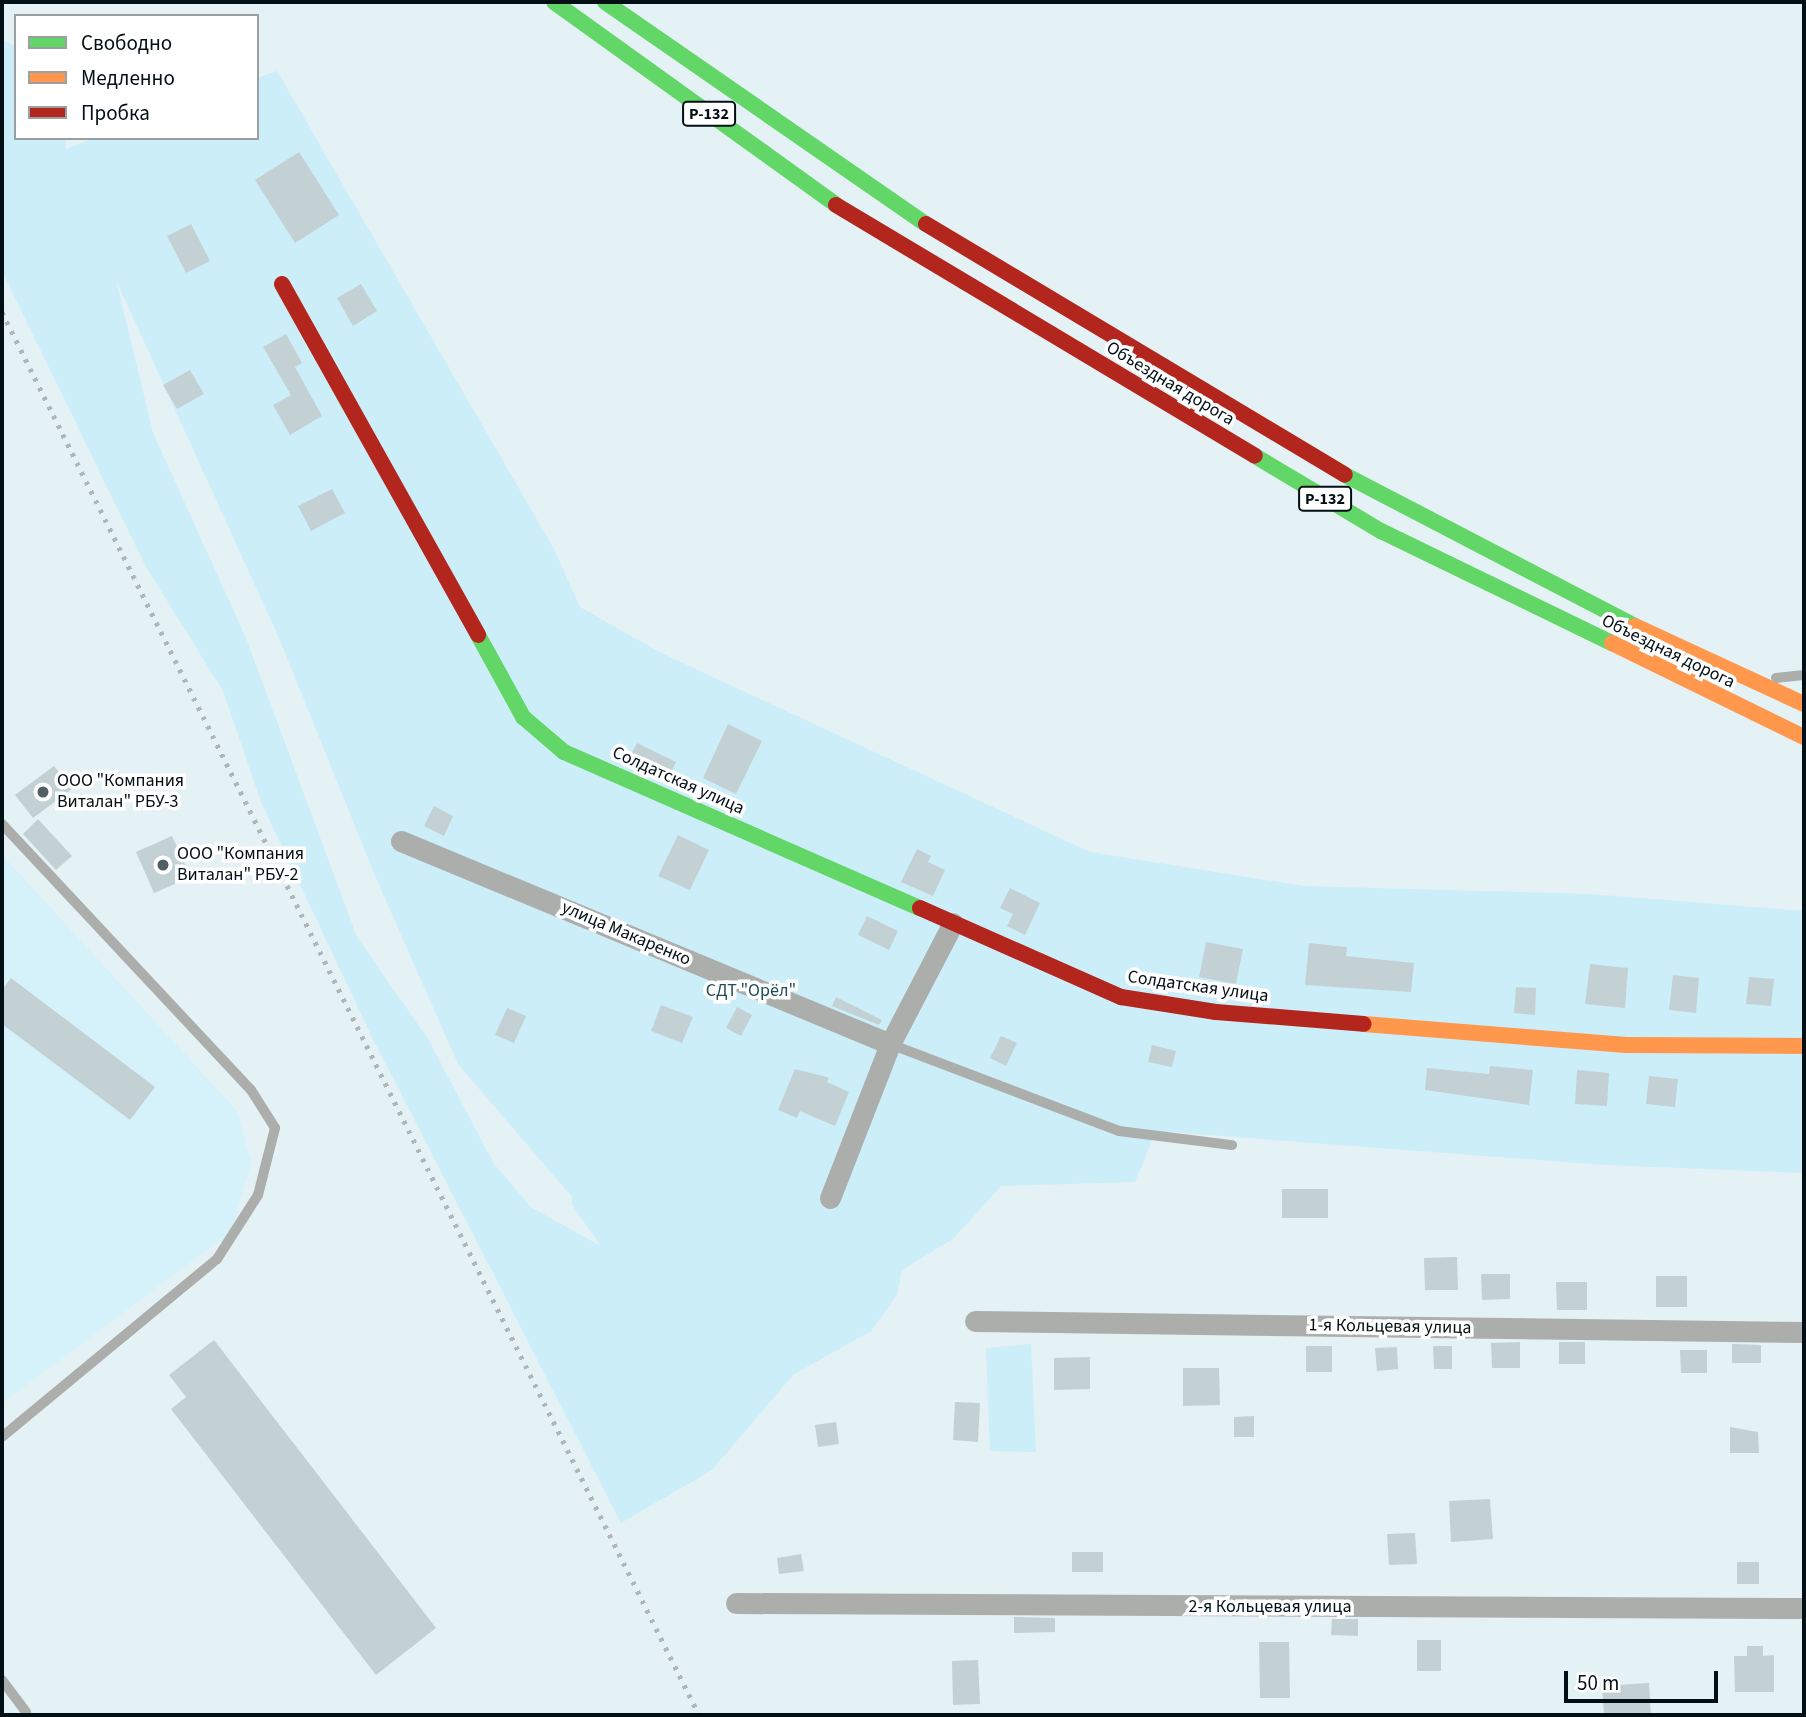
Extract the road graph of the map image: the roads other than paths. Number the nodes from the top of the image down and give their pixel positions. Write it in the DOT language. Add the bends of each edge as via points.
graph roads {
  1 [pos="554,2"];
  2 [pos="605,2"];
  3 [pos="282,284"];
  4 [pos="1804,676"];
  5 [pos="1755,682"];
  6 [pos="1804,704"];
  7 [pos="1804,737"];
  8 [pos="2,824"];
  9 [pos="401,841"];
  10 [pos="953,923"];
  11 [pos="890,1044"];
  12 [pos="1804,1046"];
  13 [pos="1232,1145"];
  14 [pos="830,1198"];
  15 [pos="975,1321"];
  16 [pos="1804,1332"];
  17 [pos="2,1437"];
  18 [pos="736,1603"];
  19 [pos="1804,1608"];
  20 [pos="2,1680"];
  21 [pos="26,1712"];
  1 -- 7 [label="main road, Объездная дорога / Р-132" via="865,226 1381,531"];
  2 -- 5 [label="main road, Объездная дорога / Р-132" via="886,200 1396,505"];
  3 -- 10 [label="main road, Солдатская улица" via="523,717 564,752"];
  4 -- 5 [label="lane"];
  5 -- 6 [label="main road, Объездная дорога / Р-132"];
  8 -- 17 [label="lane" via="251,1090 275,1129 258,1195 217,1259"];
  9 -- 11 [label="street, улица Макаренко"];
  10 -- 11 [label="street"];
  10 -- 12 [label="main road, Солдатская улица" via="1121,997 1216,1012 1626,1045"];
  11 -- 13 [label="lane" via="1119,1131"];
  11 -- 14 [label="street"];
  15 -- 16 [label="street, 1-я Кольцевая улица"];
  18 -- 19 [label="street, 2-я Кольцевая улица"];
  20 -- 21 [label="lane"];
}
